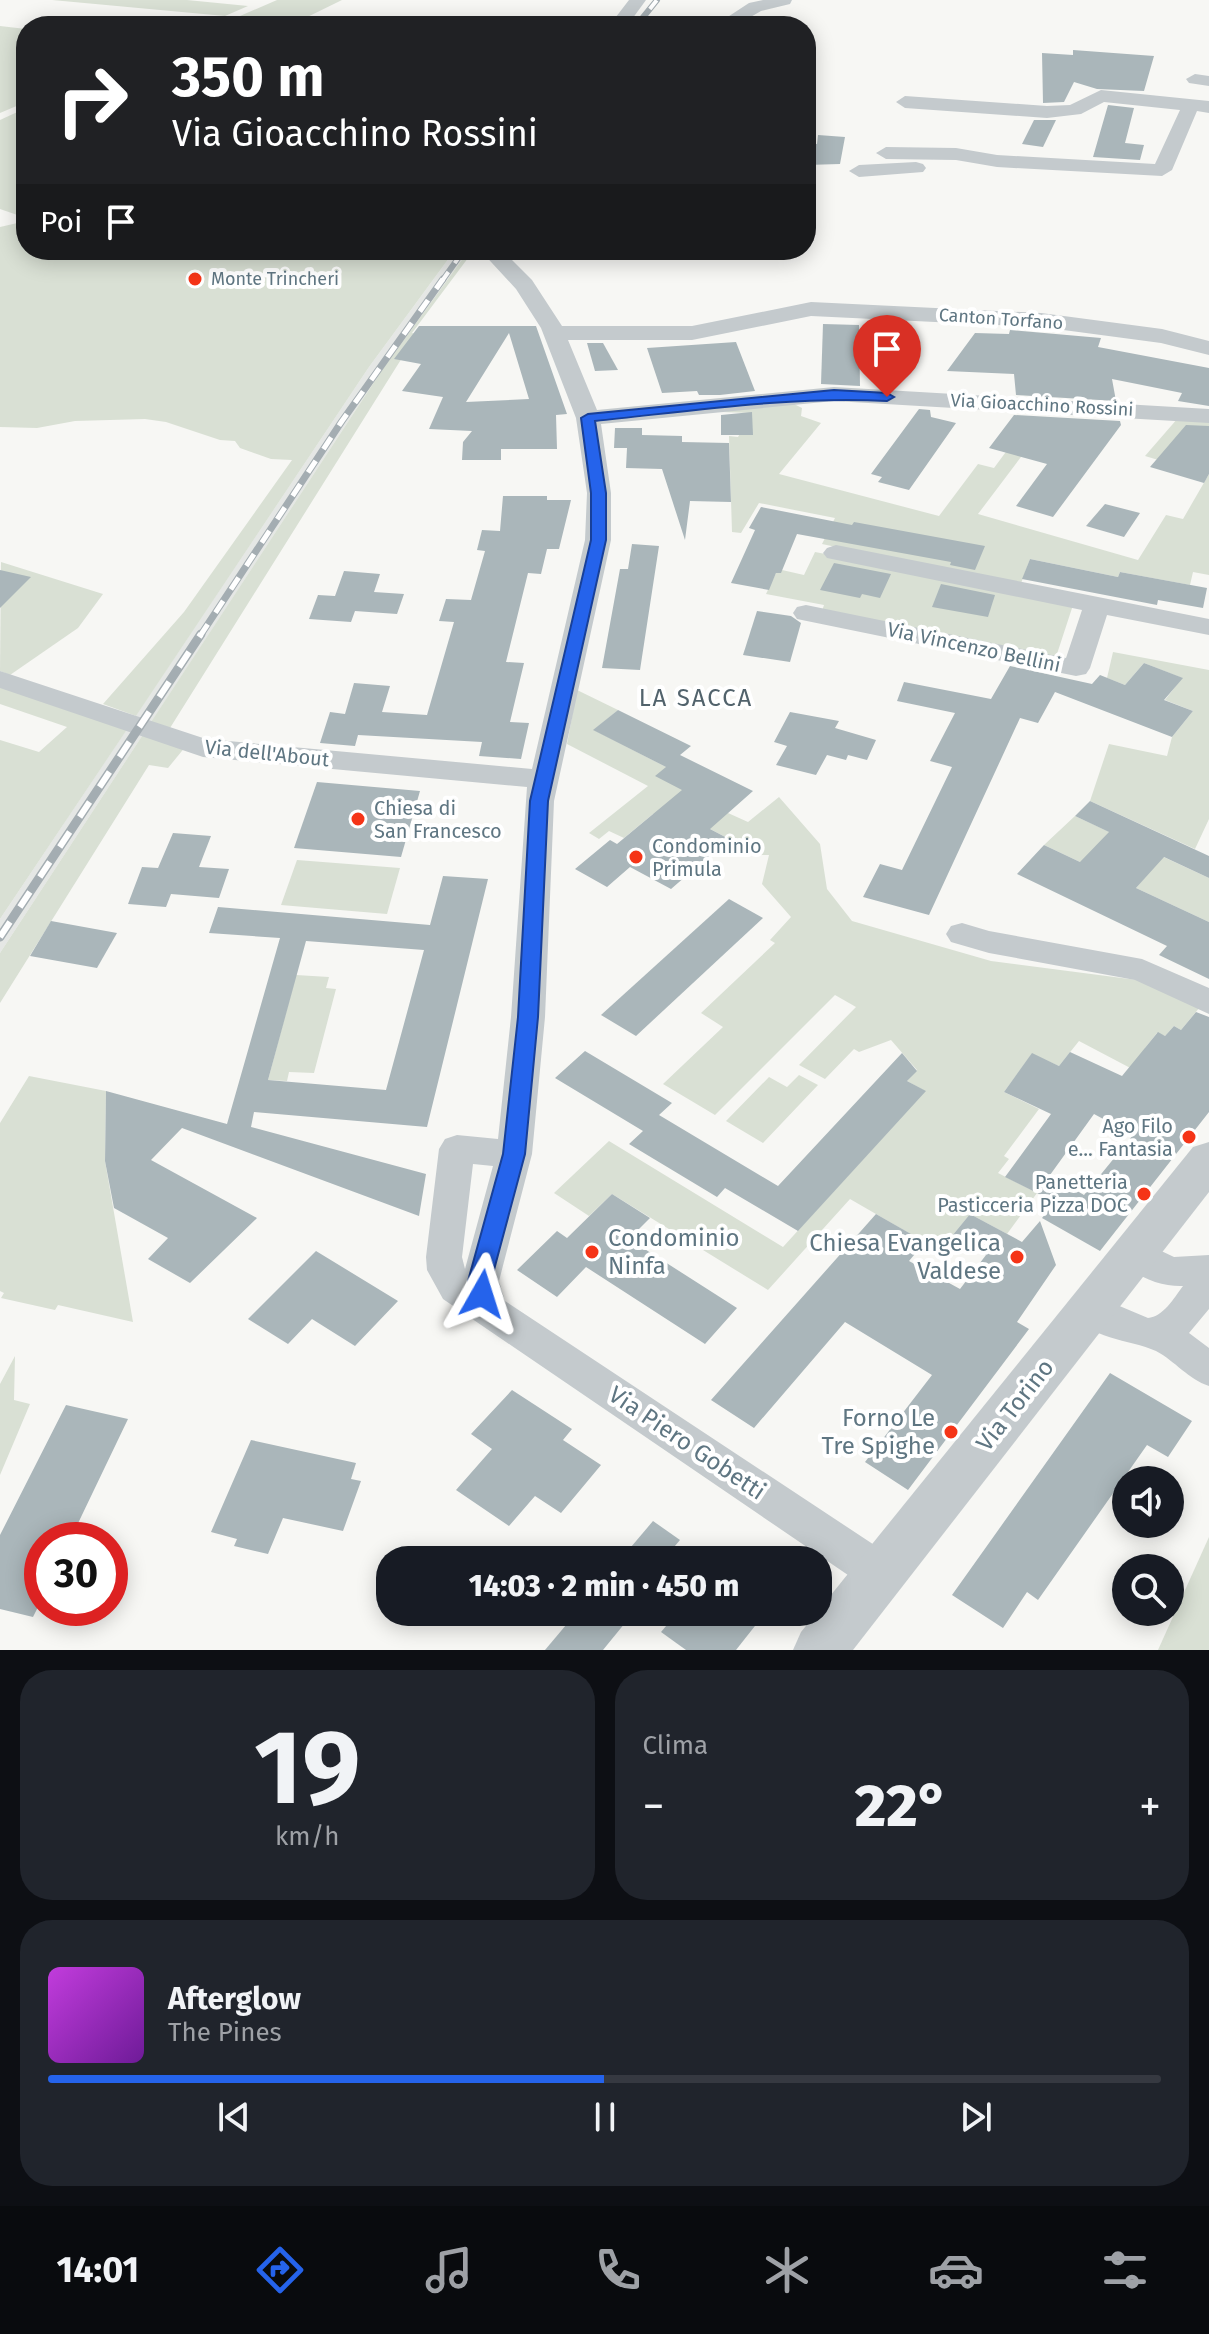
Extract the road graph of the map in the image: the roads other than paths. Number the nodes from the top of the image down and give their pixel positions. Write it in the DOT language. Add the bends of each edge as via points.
graph roads {
  1 [pos="638,0"];
  2 [pos="784,0"];
  3 [pos="626,16"];
  4 [pos="740,16"];
  5 [pos="905,102"];
  6 [pos="1200,106"];
  7 [pos="886,153"];
  8 [pos="997,161"];
  9 [pos="859,171"];
  10 [pos="502,260"];
  11 [pos="554,333"];
  12 [pos="1209,348"];
  13 [pos="1209,416"];
  14 [pos="588,418"];
  15 [pos="836,553"];
  16 [pos="1097,605"];
  17 [pos="806,613"];
  18 [pos="1209,627"];
  19 [pos="0,679"];
  20 [pos="543,779"];
  21 [pos="962,934"];
  22 [pos="1209,1002"];
  23 [pos="514,1154"];
  24 [pos="1209,1159"];
  25 [pos="1136,1254"];
  26 [pos="1209,1270"];
  27 [pos="1209,1281"];
  28 [pos="1091,1310"];
  29 [pos="492,1312"];
  30 [pos="1161,1334"];
  31 [pos="1209,1370"];
  32 [pos="882,1574"];
  33 [pos="820,1650"];
  1 -- 3 [label="street"];
  2 -- 4 [label="street"];
  5 -- 6 [label="street" via="1035,112 1074,110 1101,96"];
  6 -- 8 [label="street" via="1162,170"];
  7 -- 8 [label="street" via="956,154"];
  8 -- 9 [label="street"];
  10 -- 11 [label="street"];
  11 -- 12 [label="street, Canton Torfano" via="692,333 811,309 1041,320 1162,336"];
  11 -- 14 [label="street"];
  13 -- 14 [label="street, Via Gioacchino Rossini" via="834,394"];
  14 -- 20 [label="street" via="599,493 598,540"];
  15 -- 16 [label="street"];
  16 -- 17 [label="street, Via Vincenzo Bellini" via="1076,668"];
  16 -- 18 [label="street"];
  19 -- 20 [label="street, Via dell'About" via="203,748"];
  20 -- 23 [label="street"];
  21 -- 22 [label="street" via="1142,970"];
  23 -- 29 [label="street" via="480,1281"];
  23 -- 29 [label="street, Via Piero Gobetti" via="457,1149 446,1270 456,1288"];
  24 -- 25 [label="street, Via Torino"];
  25 -- 26 [label="street" via="1169,1272"];
  25 -- 28 [label="street, Via Torino"];
  27 -- 30 [label="street" via="1172,1330"];
  28 -- 30 [label="street" via="1144,1334"];
  28 -- 32 [label="street, Via Torino"];
  29 -- 32 [label="street, Via Piero Gobetti"];
  30 -- 31 [label="street"];
  32 -- 33 [label="street, Via Torino"];
}
